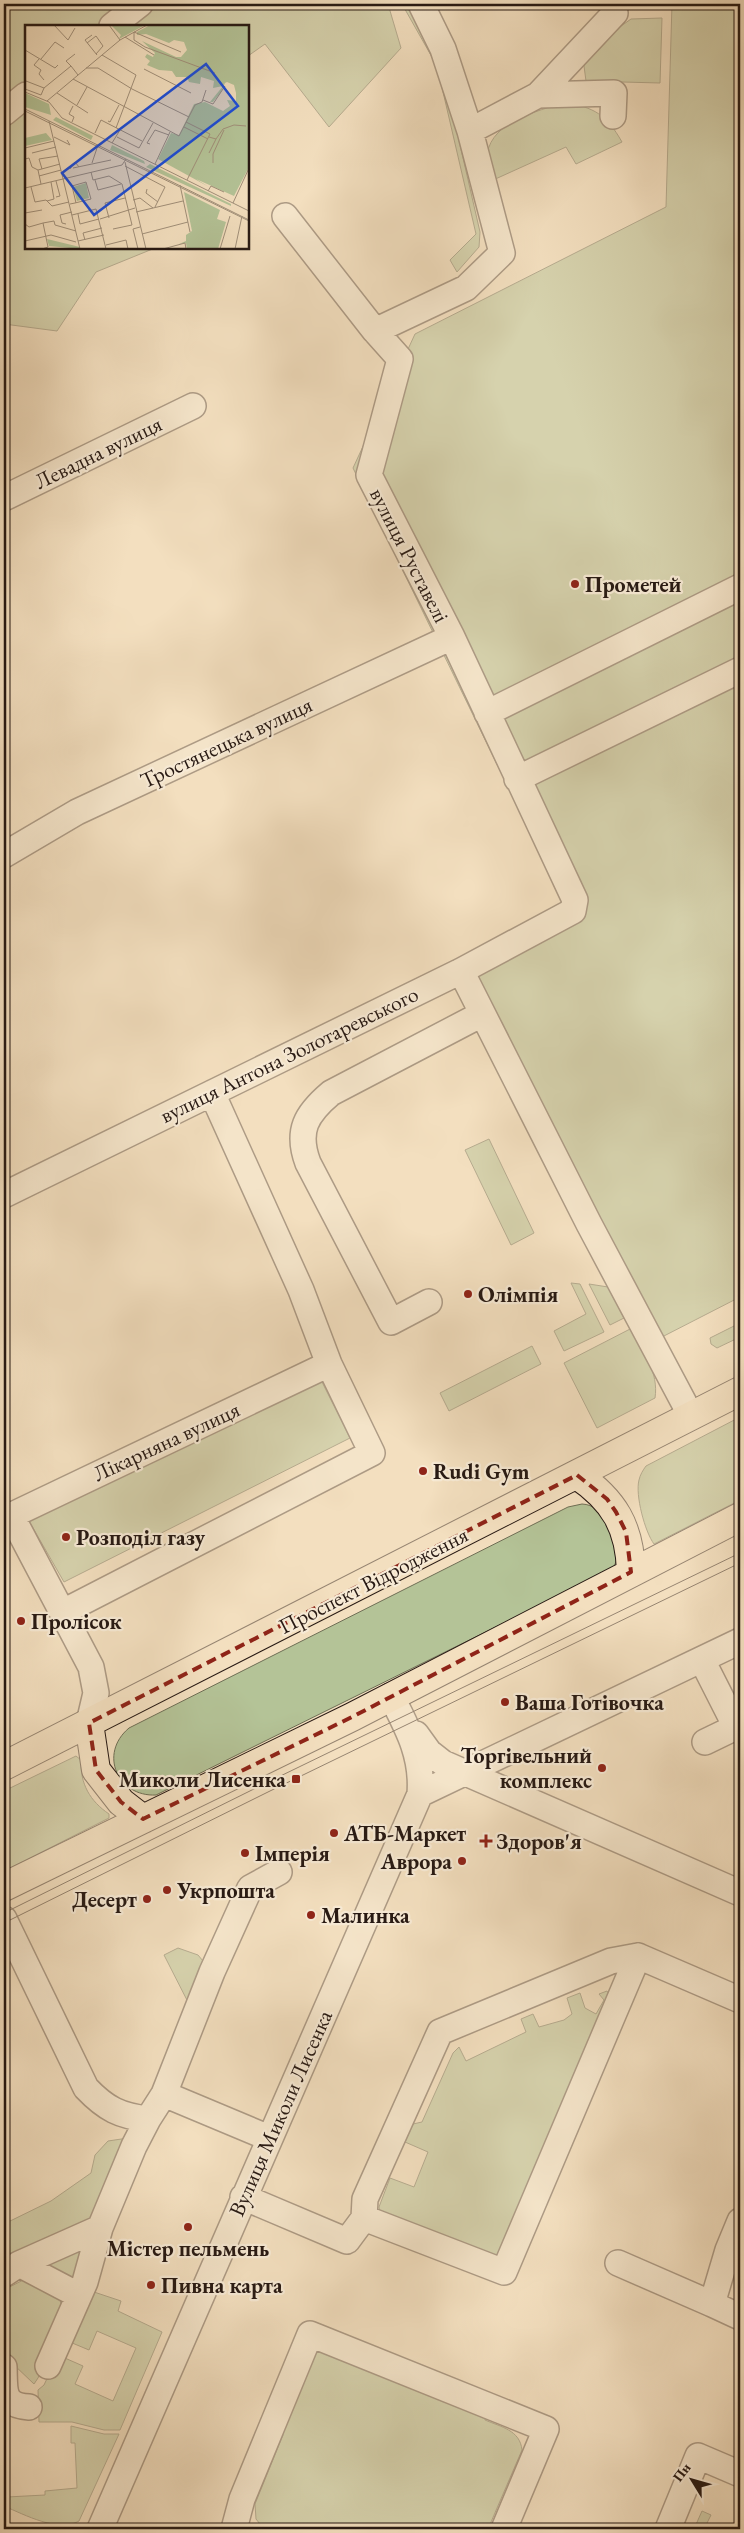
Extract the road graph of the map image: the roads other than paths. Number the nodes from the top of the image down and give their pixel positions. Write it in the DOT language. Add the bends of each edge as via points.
graph roads {
  1 [pos="140,4"];
  2 [pos="421,4"];
  3 [pos="615,13"];
  4 [pos="113,25"];
  5 [pos="538,95"];
  6 [pos="25,96"];
  7 [pos="4,113"];
  8 [pos="613,116"];
  9 [pos="470,131"];
  10 [pos="285,216"];
  11 [pos="375,331"];
  12 [pos="193,406"];
  13 [pos="4,498"];
  14 [pos="740,587"];
  15 [pos="452,637"];
  16 [pos="740,670"];
  17 [pos="487,713"];
  18 [pos="517,779"];
  19 [pos="4,855"];
  20 [pos="573,911"];
  21 [pos="461,970"];
  22 [pos="482,1014"];
  23 [pos="212,1093"];
  24 [pos="4,1195"];
  25 [pos="429,1302"];
  26 [pos="329,1364"];
  27 [pos="740,1392"];
  28 [pos="691,1416"];
  29 [pos="577,1475"];
  30 [pos="8,1517"];
  31 [pos="740,1517"];
  32 [pos="631,1572"];
  33 [pos="63,1612"];
  34 [pos="740,1641"];
  35 [pos="702,1660"];
  36 [pos="391,1696"];
  37 [pos="89,1723"];
  38 [pos="738,1726"];
  39 [pos="705,1742"];
  40 [pos="4,1766"];
  41 [pos="462,1772"];
  42 [pos="420,1794"];
  43 [pos="143,1819"];
  44 [pos="279,1872"];
  45 [pos="4,1887"];
  46 [pos="740,1893"];
  47 [pos="4,1919"];
  48 [pos="638,1956"];
  49 [pos="740,2000"];
  50 [pos="164,2094"];
  51 [pos="148,2119"];
  52 [pos="269,2138"];
  53 [pos="243,2197"];
  54 [pos="364,2218"];
  55 [pos="740,2221"];
  56 [pos="100,2228"];
  57 [pos="618,2263"];
  58 [pos="11,2269"];
  59 [pos="78,2295"];
  60 [pos="712,2304"];
  61 [pos="740,2317"];
  62 [pos="48,2366"];
  63 [pos="4,2367"];
  64 [pos="29,2407"];
  65 [pos="740,2474"];
  66 [pos="100,2529"];
  67 [pos="234,2529"];
  68 [pos="504,2529"];
  69 [pos="668,2529"];
  1 -- 4 [label="street"];
  2 -- 9 [label="street" via="443,49"];
  3 -- 5 [label="street"];
  5 -- 8 [label="street" via="614,94"];
  5 -- 9 [label="street"];
  6 -- 7 [label="street"];
  9 -- 11 [label="street" via="502,253 466,288"];
  10 -- 11 [label="street, вулиця Руставелі"];
  11 -- 15 [label="street, вулиця Руставелі" via="400,359 369,475"];
  12 -- 13 [label="street, Левадна вулиця"];
  14 -- 17 [label="street"];
  15 -- 17 [label="street, вулиця Руставелі"];
  15 -- 19 [label="street, Тростянецька вулиця" via="78,812"];
  16 -- 18 [label="street"];
  17 -- 18 [label="street, вулиця Руставелі"];
  18 -- 20 [label="street, вулиця Руставелі" via="575,900"];
  20 -- 21 [label="street, вулиця Антона Золотаревського"];
  21 -- 22 [label="street"];
  21 -- 23 [label="street, вулиця Антона Золотаревського"];
  22 -- 25 [label="street" via="331,1094 314,1108 304,1128 302,1147 308,1163 391,1322"];
  22 -- 28 [label="street"];
  23 -- 24 [label="street, вулиця Антона Золотаревського"];
  23 -- 26 [label="street" via="301,1290"];
  26 -- 30 [label="street, Лікарняна вулиця"];
  26 -- 33 [label="street" via="372,1453"];
  27 -- 28 [label="main road, Проспект Відродження"];
  28 -- 29 [label="main road, Проспект Відродження"];
  29 -- 32 [label="main road" via="607,1499 616,1512 631,1551"];
  29 -- 37 [label="main road, Проспект Відродження"];
  30 -- 33 [label="street"];
  31 -- 32 [label="main road"];
  32 -- 36 [label="main road"];
  33 -- 37 [label="street" via="91,1667 96,1693"];
  34 -- 35 [label="street"];
  35 -- 38 [label="street"];
  35 -- 41 [label="street"];
  36 -- 41 [label="street" via="429,1752"];
  36 -- 42 [label="street, Вулиця Миколи Лисенка" via="419,1758 422,1773"];
  36 -- 43 [label="main road"];
  37 -- 40 [label="main road, Проспект Відродження"];
  37 -- 43 [label="main road" via="96,1770 122,1802"];
  38 -- 39 [label="street"];
  41 -- 42 [label="street"];
  41 -- 46 [label="street"];
  42 -- 52 [label="street, Вулиця Миколи Лисенка"];
  43 -- 45 [label="main road"];
  44 -- 50 [label="street" via="250,1888 212,1972"];
  47 -- 51 [label="street" via="86,2088 102,2105 128,2117"];
  48 -- 49 [label="street"];
  48 -- 54 [label="street" via="611,1961 440,2032 365,2199"];
  48 -- 54 [label="street" via="504,2272"];
  50 -- 51 [label="street"];
  50 -- 52 [label="street"];
  51 -- 56 [label="street"];
  52 -- 53 [label="street, Вулиця Миколи Лисенка"];
  53 -- 54 [label="street" via="347,2241"];
  53 -- 66 [label="street, Вулиця Миколи Лисенка"];
  55 -- 60 [label="street"];
  56 -- 58 [label="street"];
  56 -- 59 [label="street" via="85,2282"];
  57 -- 60 [label="street"];
  58 -- 59 [label="street"];
  59 -- 62 [label="street"];
  60 -- 61 [label="street"];
  63 -- 64 [label="street" via="6,2395 10,2403"];
  65 -- 69 [label="street" via="698,2456"];
  67 -- 68 [label="street" via="242,2499 310,2334 546,2429"];
}
